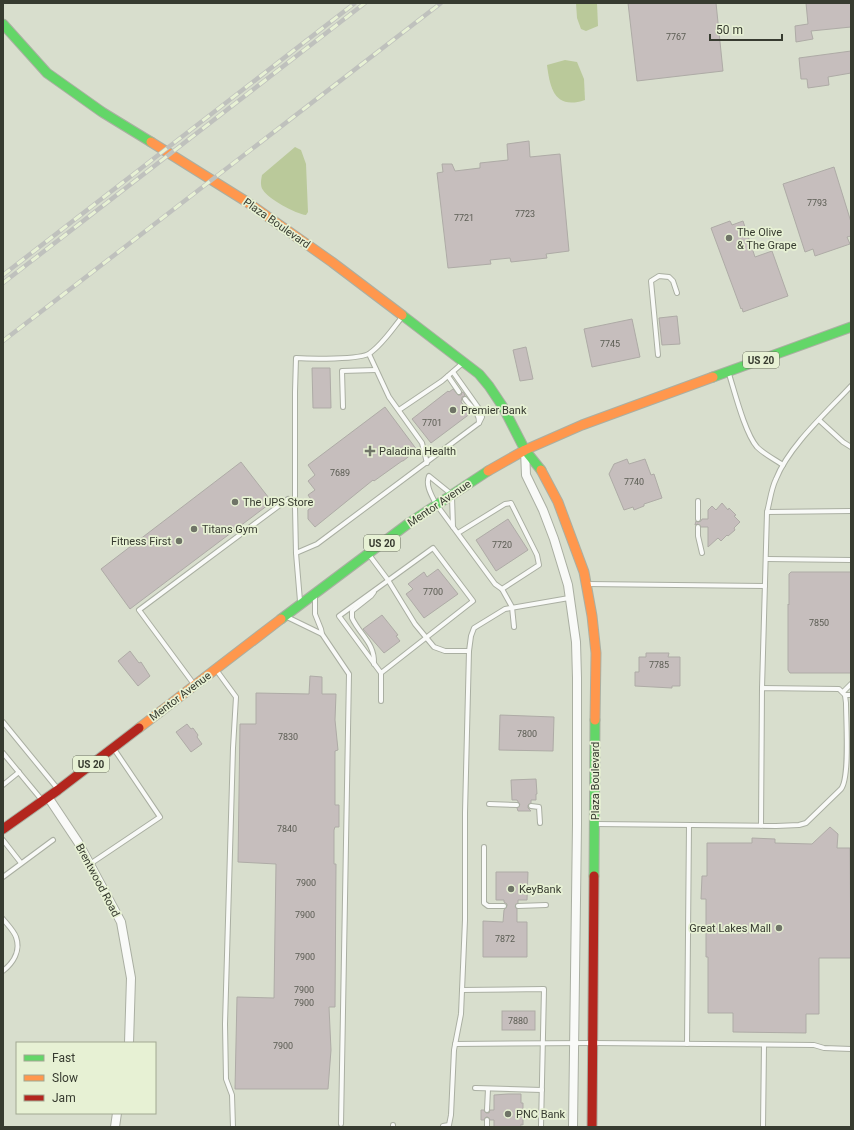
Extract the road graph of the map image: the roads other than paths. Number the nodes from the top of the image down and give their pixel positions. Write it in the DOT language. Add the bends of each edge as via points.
graph roads {
  1 [pos="3,24"];
  2 [pos="677,293"];
  3 [pos="404,315"];
  4 [pos="851,327"];
  5 [pos="369,354"];
  6 [pos="658,355"];
  7 [pos="465,362"];
  8 [pos="376,370"];
  9 [pos="453,372"];
  10 [pos="728,372"];
  11 [pos="448,376"];
  12 [pos="851,386"];
  13 [pos="459,392"];
  14 [pos="464,399"];
  15 [pos="343,407"];
  16 [pos="399,410"];
  17 [pos="819,420"];
  18 [pos="479,423"];
  19 [pos="851,447"];
  20 [pos="525,450"];
  21 [pos="426,463"];
  22 [pos="783,465"];
  23 [pos="451,493"];
  24 [pos="698,501"];
  25 [pos="436,504"];
  26 [pos="295,506"];
  27 [pos="851,511"];
  28 [pos="767,512"];
  29 [pos="698,519"];
  30 [pos="453,527"];
  31 [pos="698,527"];
  32 [pos="458,533"];
  33 [pos="296,553"];
  34 [pos="702,553"];
  35 [pos="368,554"];
  36 [pos="767,559"];
  37 [pos="851,560"];
  38 [pos="388,580"];
  39 [pos="587,584"];
  40 [pos="765,586"];
  41 [pos="376,589"];
  42 [pos="502,589"];
  43 [pos="315,593"];
  44 [pos="570,598"];
  45 [pos="301,604"];
  46 [pos="512,608"];
  47 [pos="285,616"];
  48 [pos="514,627"];
  49 [pos="322,634"];
  50 [pos="426,638"];
  51 [pos="470,652"];
  52 [pos="374,664"];
  53 [pos="215,669"];
  54 [pos="381,673"];
  55 [pos="851,684"];
  56 [pos="194,685"];
  57 [pos="762,688"];
  58 [pos="844,693"];
  59 [pos="851,695"];
  60 [pos="381,701"];
  61 [pos="3,722"];
  62 [pos="112,748"];
  63 [pos="3,753"];
  64 [pos="19,772"];
  65 [pos="3,785"];
  66 [pos="58,790"];
  67 [pos="45,799"];
  68 [pos="489,804"];
  69 [pos="517,805"];
  70 [pos="531,806"];
  71 [pos="540,823"];
  72 [pos="594,824"];
  73 [pos="689,825"];
  74 [pos="761,826"];
  75 [pos="3,829"];
  76 [pos="3,840"];
  77 [pos="53,840"];
  78 [pos="484,847"];
  79 [pos="21,863"];
  80 [pos="90,864"];
  81 [pos="3,877"];
  82 [pos="546,905"];
  83 [pos="504,906"];
  84 [pos="518,906"];
  85 [pos="3,919"];
  86 [pos="3,971"];
  87 [pos="462,990"];
  88 [pos="130,1042"];
  89 [pos="593,1043"];
  90 [pos="455,1044"];
  91 [pos="543,1044"];
  92 [pos="574,1044"];
  93 [pos="687,1044"];
  94 [pos="764,1045"];
  95 [pos="851,1049"];
  96 [pos="475,1088"];
  97 [pos="488,1089"];
  98 [pos="542,1090"];
  99 [pos="487,1110"];
  100 [pos="117,1114"];
  101 [pos="487,1120"];
  102 [pos="341,1124"];
  103 [pos="443,1126"];
  104 [pos="115,1127"];
  105 [pos="233,1127"];
  106 [pos="487,1127"];
  107 [pos="541,1127"];
  108 [pos="573,1127"];
  109 [pos="592,1127"];
  110 [pos="763,1127"];
  1 -- 3 [label="street, Plaza Boulevard" via="47,73 107,115 247,202"];
  2 -- 6 [label="lane" via="669,277 659,276 651,280"];
  3 -- 5 [label="lane"];
  3 -- 7 [label="street, Plaza Boulevard"];
  4 -- 10 [label="street, Mentor Avenue / US 20"];
  5 -- 8 [label="lane"];
  5 -- 26 [label="lane" via="335,358 296,358"];
  7 -- 9 [label="lane"];
  7 -- 20 [label="street, Plaza Boulevard" via="489,386"];
  8 -- 15 [label="lane" via="342,371"];
  8 -- 16 [label="lane" via="389,397"];
  9 -- 11 [label="lane"];
  9 -- 18 [label="lane" via="480,410 482,417"];
  10 -- 20 [label="street, Mentor Avenue / US 20" via="582,425"];
  10 -- 22 [label="lane" via="747,429 754,442"];
  11 -- 13 [label="lane"];
  11 -- 16 [label="lane"];
  12 -- 17 [label="lane"];
  14 -- 18 [label="lane" via="477,414"];
  16 -- 21 [label="lane" via="422,443"];
  17 -- 19 [label="lane"];
  17 -- 22 [label="lane" via="798,443"];
  18 -- 21 [label="lane"];
  20 -- 23 [label="street, Mentor Avenue / US 20"];
  20 -- 39 [label="street, Plaza Boulevard" via="542,472 558,502"];
  20 -- 44 [label="street, Plaza Boulevard" via="526,475 554,539"];
  21 -- 33 [label="lane" via="317,544"];
  22 -- 28 [label="lane" via="772,489"];
  23 -- 25 [label="street, Mentor Avenue / US 20"];
  23 -- 25 [label="lane" via="429,476 428,483"];
  23 -- 30 [label="lane"];
  24 -- 29 [label="lane"];
  25 -- 30 [label="lane"];
  25 -- 35 [label="street, Mentor Avenue / US 20"];
  26 -- 33 [label="lane"];
  26 -- 56 [label="lane" via="288,500 139,610"];
  27 -- 28 [label="lane"];
  28 -- 36 [label="lane"];
  30 -- 32 [label="lane"];
  31 -- 34 [label="lane"];
  32 -- 42 [label="lane" via="495,584"];
  32 -- 42 [label="lane" via="505,504 511,504 537,554 539,565"];
  33 -- 45 [label="lane"];
  35 -- 38 [label="lane"];
  35 -- 43 [label="street, Mentor Avenue / US 20"];
  36 -- 37 [label="lane"];
  36 -- 40 [label="lane"];
  38 -- 41 [label="lane"];
  38 -- 50 [label="lane"];
  38 -- 50 [label="lane" via="434,548 474,601"];
  39 -- 40 [label="lane"];
  39 -- 72 [label="street, Plaza Boulevard" via="596,653"];
  40 -- 57 [label="lane"];
  41 -- 52 [label="lane" via="352,611 352,618 372,648"];
  41 -- 52 [label="lane" via="339,616"];
  42 -- 46 [label="lane"];
  43 -- 45 [label="street, Mentor Avenue / US 20"];
  43 -- 49 [label="lane" via="315,614"];
  44 -- 46 [label="lane"];
  44 -- 92 [label="street, Plaza Boulevard" via="578,678"];
  45 -- 47 [label="street, Mentor Avenue / US 20"];
  46 -- 48 [label="lane"];
  46 -- 51 [label="lane" via="505,609 474,628"];
  47 -- 49 [label="lane"];
  47 -- 53 [label="street, Mentor Avenue / US 20"];
  49 -- 102 [label="lane" via="349,674"];
  50 -- 51 [label="lane" via="434,647 445,651"];
  50 -- 54 [label="lane"];
  51 -- 87 [label="lane"];
  52 -- 54 [label="lane"];
  53 -- 56 [label="street, Mentor Avenue / US 20"];
  53 -- 105 [label="lane" via="236,697 226,1024 226,1079 232,1095"];
  54 -- 60 [label="lane"];
  55 -- 58 [label="lane"];
  56 -- 62 [label="street, Mentor Avenue / US 20"];
  57 -- 58 [label="lane" via="837,688"];
  57 -- 74 [label="lane"];
  58 -- 59 [label="lane"];
  58 -- 74 [label="lane" via="846,771 843,787 802,825"];
  61 -- 66 [label="lane"];
  62 -- 66 [label="street, Mentor Avenue / US 20"];
  62 -- 80 [label="lane" via="160,817"];
  63 -- 64 [label="lane"];
  64 -- 65 [label="lane"];
  64 -- 67 [label="lane"];
  66 -- 67 [label="street, Mentor Avenue / US 20"];
  67 -- 75 [label="street, Mentor Avenue / US 20"];
  67 -- 80 [label="street, Brentwood Road" via="78,842"];
  68 -- 69 [label="lane"];
  70 -- 71 [label="lane" via="539,807"];
  72 -- 73 [label="lane"];
  72 -- 89 [label="street, Plaza Boulevard"];
  73 -- 74 [label="lane"];
  73 -- 93 [label="lane"];
  76 -- 79 [label="lane"];
  77 -- 79 [label="lane"];
  78 -- 83 [label="lane" via="484,903 488,906"];
  79 -- 81 [label="lane"];
  80 -- 88 [label="street, Brentwood Road" via="121,922 131,978"];
  82 -- 84 [label="lane"];
  85 -- 86 [label="lane" via="16,936 18,944 14,960"];
  87 -- 90 [label="lane" via="461,1014"];
  87 -- 91 [label="lane" via="544,989"];
  89 -- 92 [label="lane"];
  89 -- 93 [label="lane"];
  89 -- 109 [label="street, Plaza Boulevard"];
  90 -- 91 [label="lane"];
  90 -- 103 [label="lane" via="451,1115 449,1125"];
  91 -- 92 [label="lane"];
  91 -- 98 [label="lane"];
  92 -- 108 [label="street, Plaza Boulevard"];
  93 -- 94 [label="lane"];
  94 -- 95 [label="lane" via="814,1045"];
  94 -- 110 [label="lane"];
  96 -- 97 [label="lane"];
  97 -- 98 [label="lane"];
  97 -- 99 [label="lane"];
  98 -- 107 [label="lane"];
  100 -- 104 [label="street"];
  101 -- 106 [label="lane"];
}
